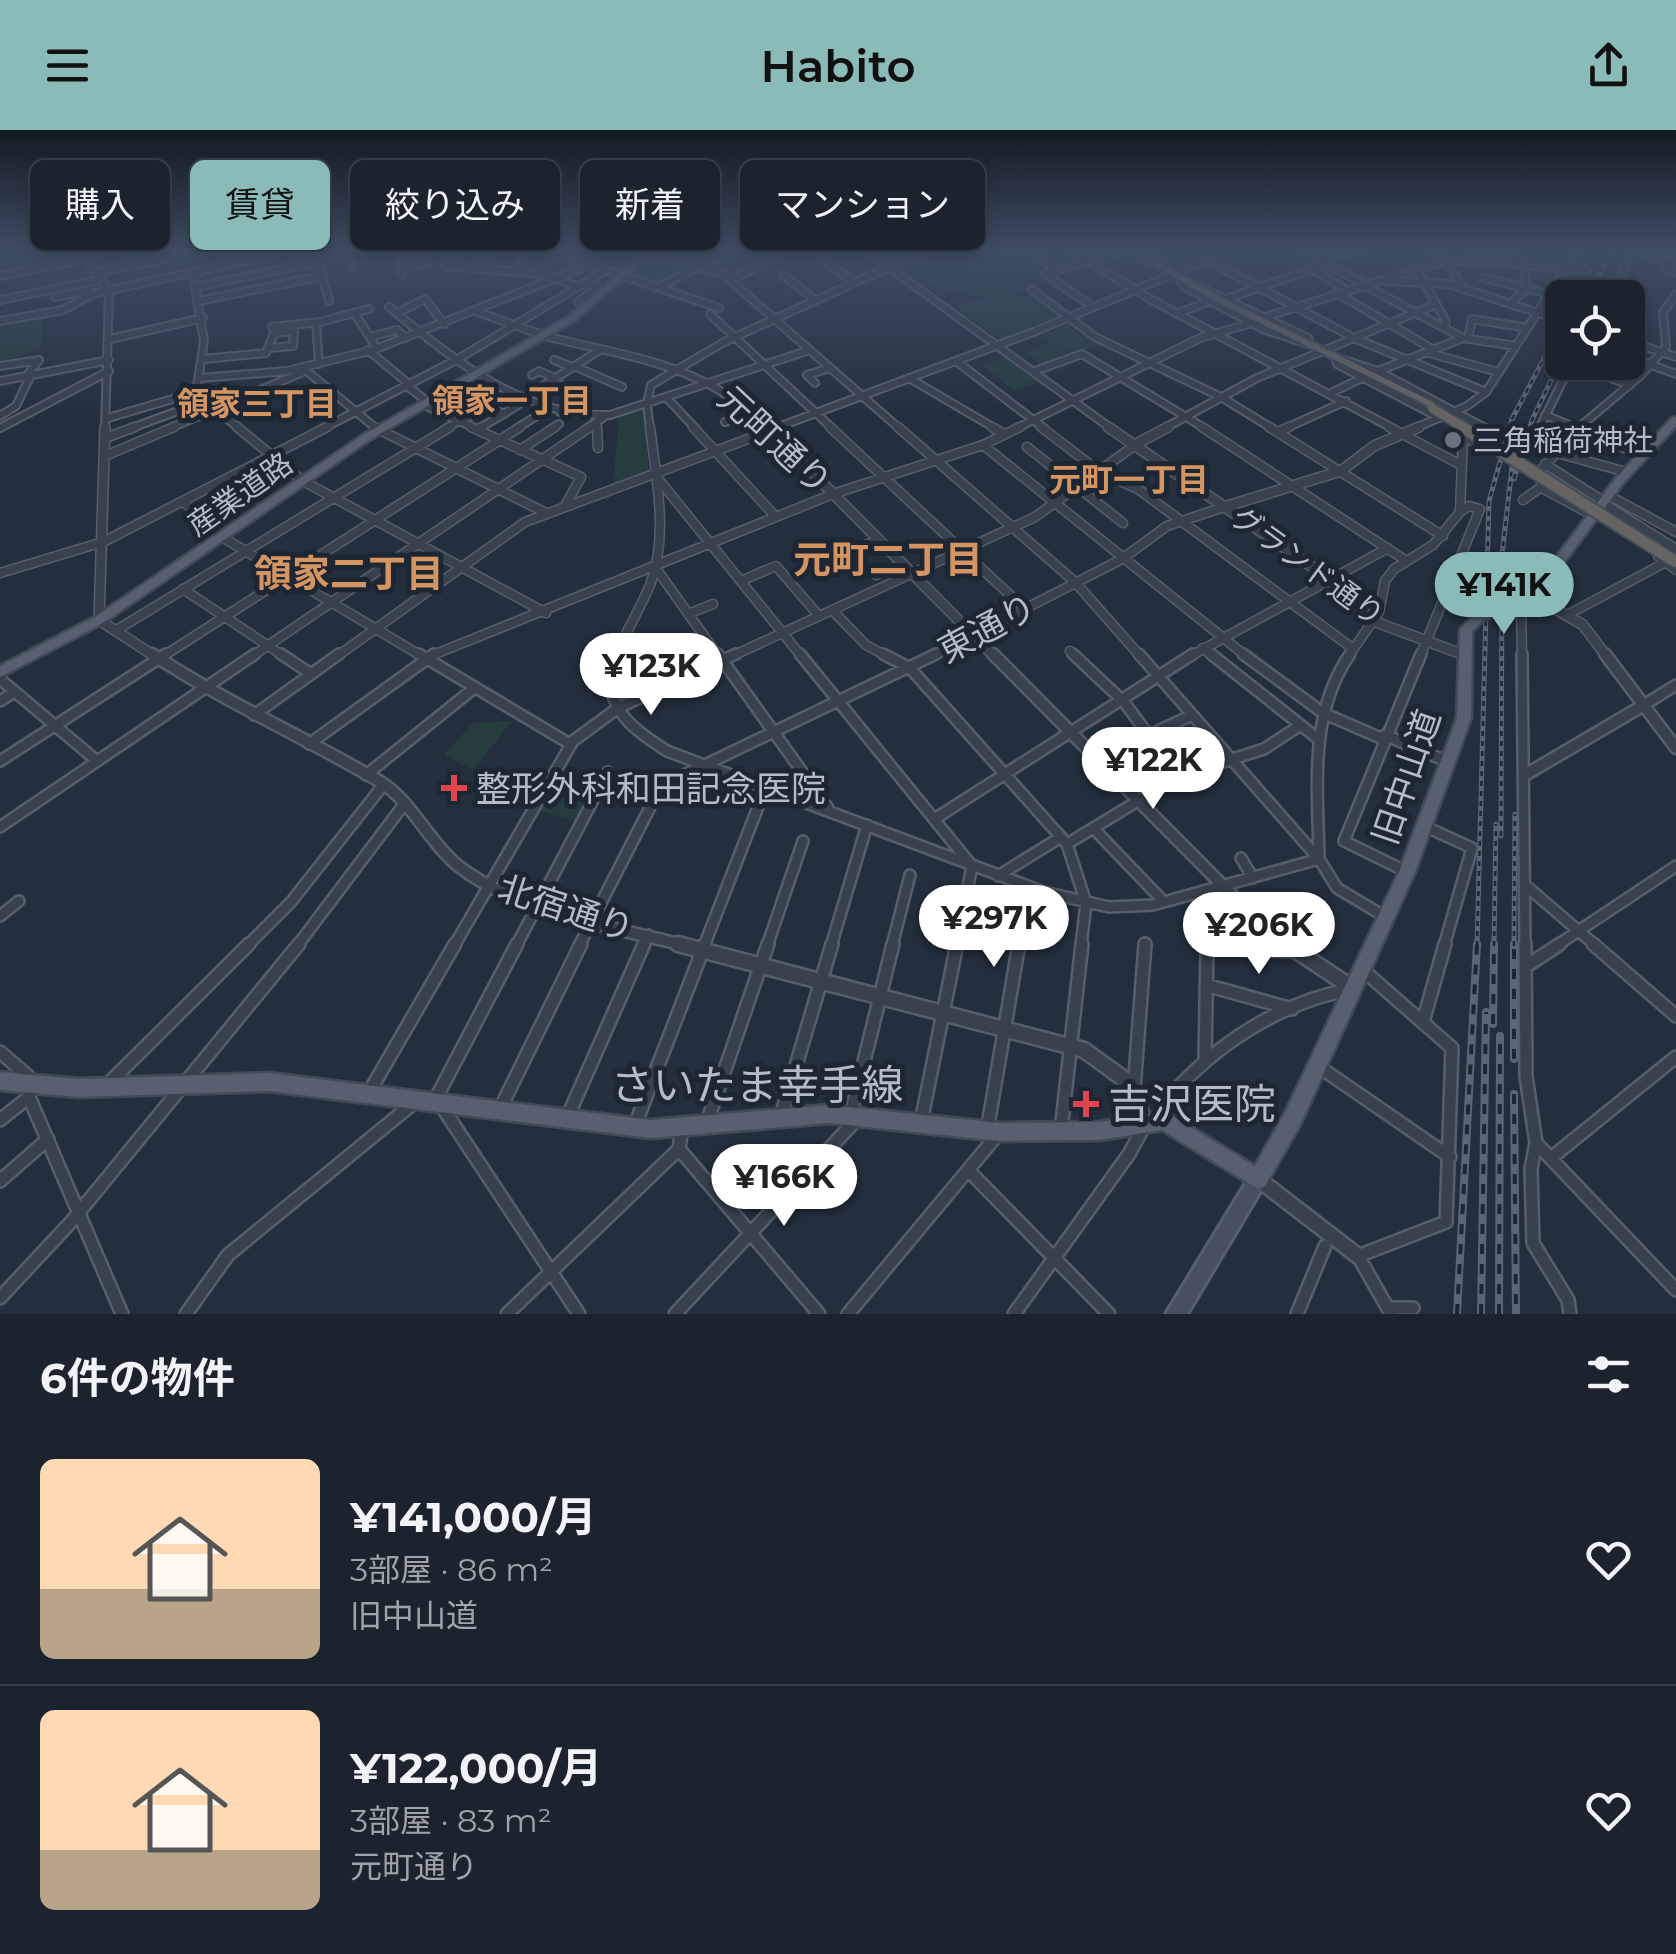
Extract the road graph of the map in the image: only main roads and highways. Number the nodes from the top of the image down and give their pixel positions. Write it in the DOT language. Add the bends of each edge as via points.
graph roads {
  1 [pos="586,305"];
  2 [pos="1233,305"];
  3 [pos="1676,420"];
  4 [pos="1674,557"];
  5 [pos="0,676"];
  6 [pos="0,1081"];
  7 [pos="1258,1179"];
  8 [pos="1176,1314"];
  1 -- 5 [label="main road, 産業道路" via="545,336 378,430 99,620"];
  2 -- 4 [label="highway, bridge" via="1465,427"];
  3 -- 7 [label="main road, 旧中山道, bridge" via="1524,601 1467,624 1464,718 1407,872"];
  6 -- 7 [label="main road, さいたま幸手線" via="29,1089 268,1082 634,1128 856,1114 994,1131 1170,1122"];
  7 -- 8 [label="main road, 旧中山道"];
}
